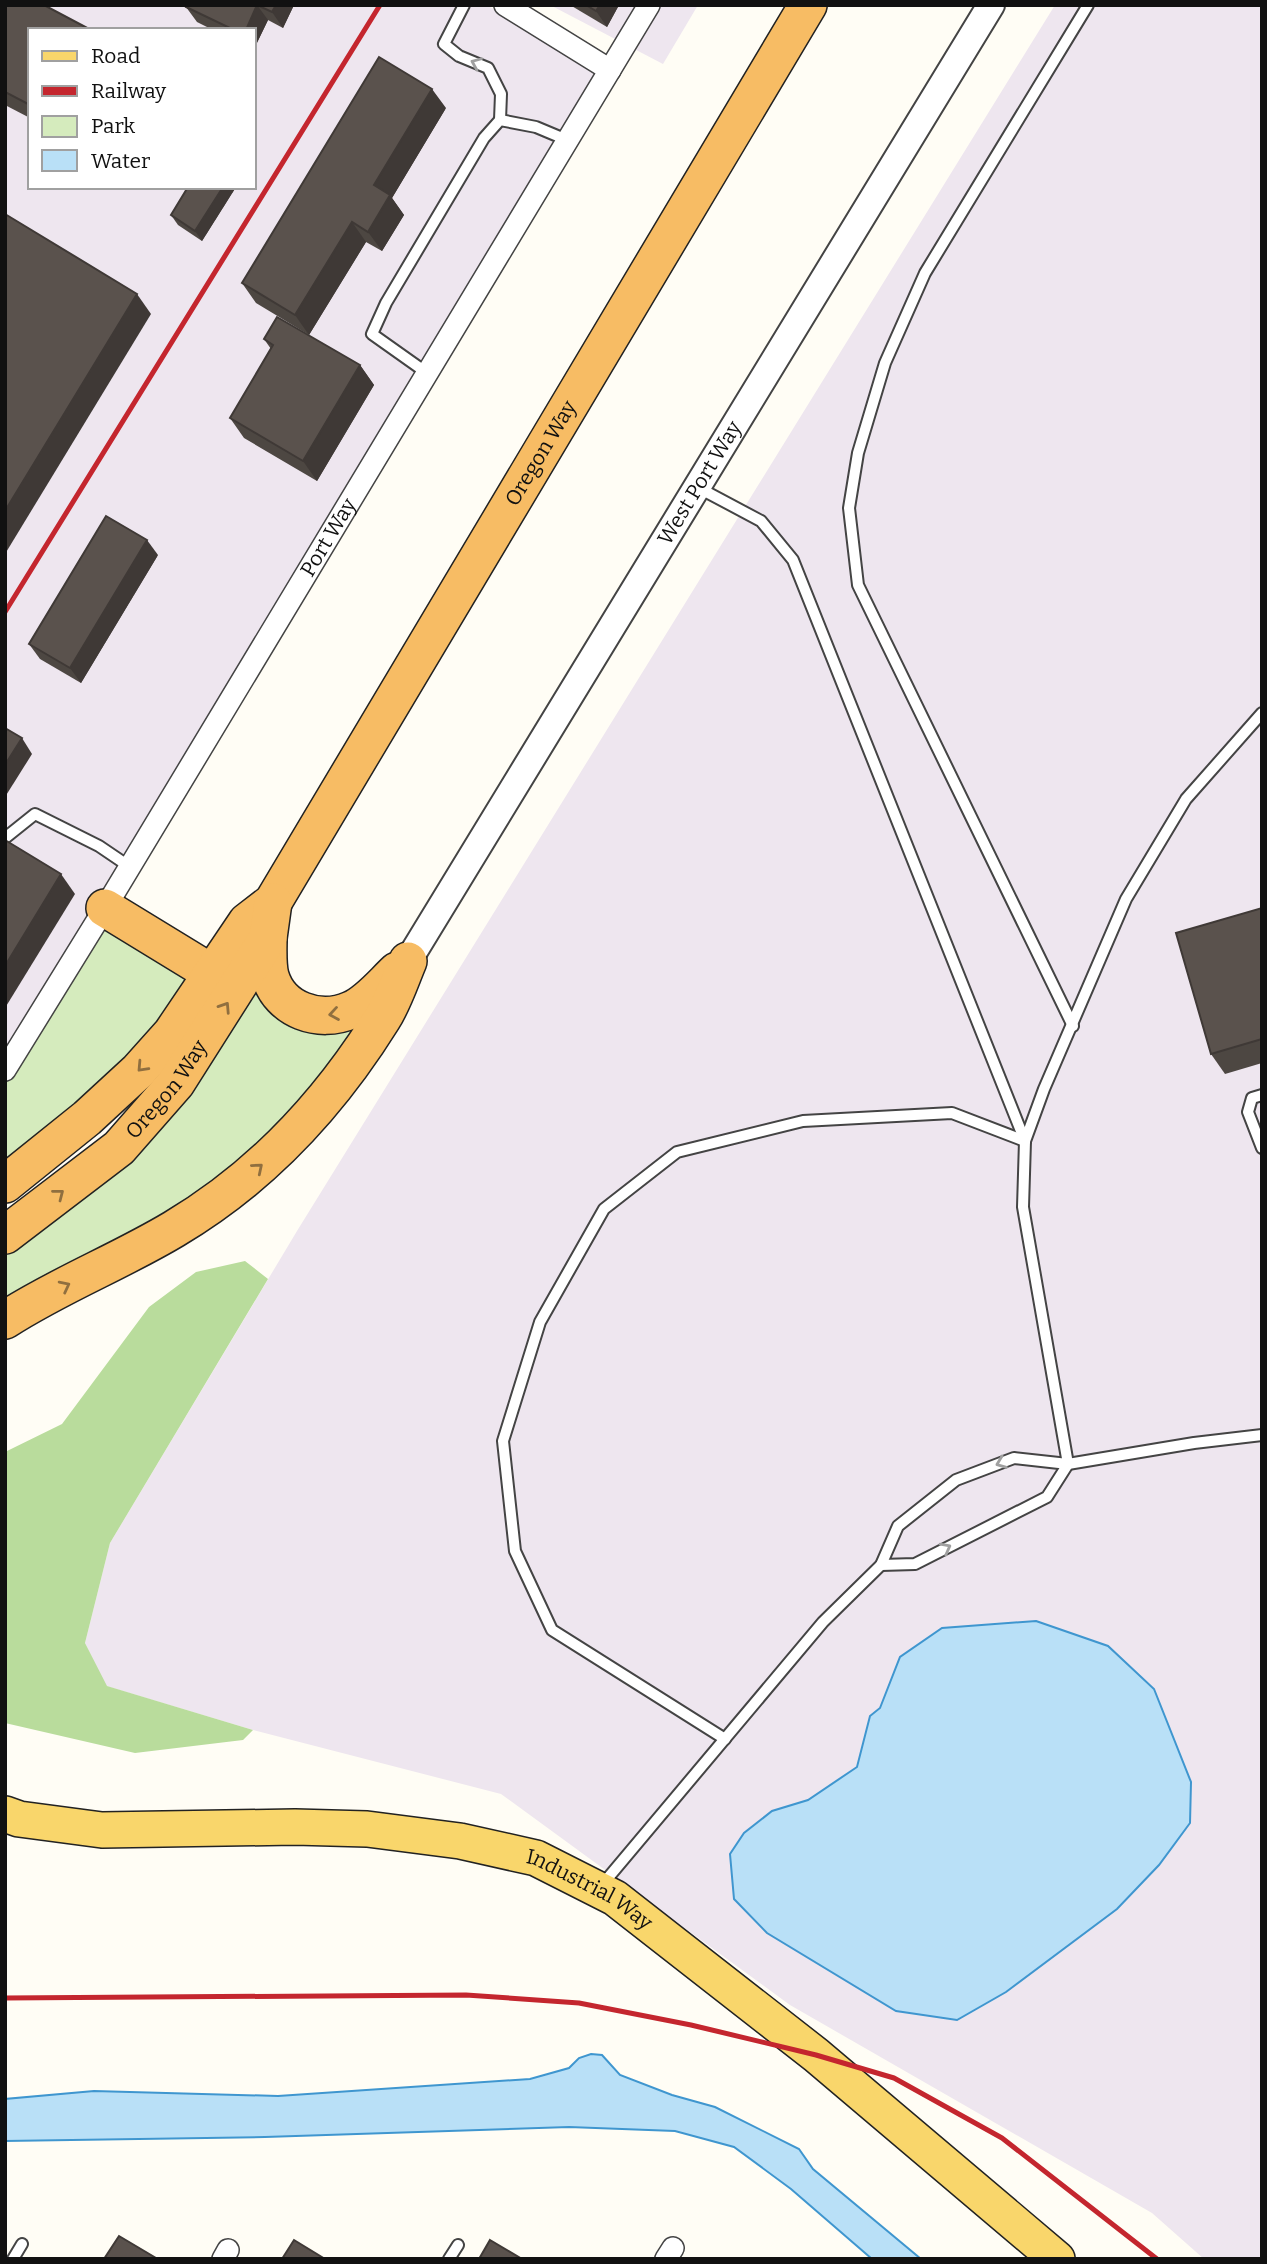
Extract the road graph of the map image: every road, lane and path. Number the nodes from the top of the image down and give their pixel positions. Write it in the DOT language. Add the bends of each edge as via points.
graph roads {
  1 [pos="464,5"];
  2 [pos="505,5"];
  3 [pos="649,5"];
  4 [pos="808,5"];
  5 [pos="991,5"];
  6 [pos="1088,5"];
  7 [pos="610,69"];
  8 [pos="500,120"];
  9 [pos="567,140"];
  10 [pos="427,373"];
  11 [pos="697,487"];
  12 [pos="1262,712"];
  13 [pos="5,838"];
  14 [pos="130,867"];
  15 [pos="273,902"];
  16 [pos="106,908"];
  17 [pos="268,938"];
  18 [pos="408,961"];
  19 [pos="213,974"];
  20 [pos="1073,1026"];
  21 [pos="5,1069"];
  22 [pos="1262,1095"];
  23 [pos="1025,1141"];
  24 [pos="1262,1148"];
  25 [pos="5,1184"];
  26 [pos="5,1235"];
  27 [pos="5,1320"];
  28 [pos="1262,1436"];
  29 [pos="1068,1464"];
  30 [pos="881,1565"];
  31 [pos="725,1739"];
  32 [pos="5,1814"];
  33 [pos="598,1889"];
  34 [pos="22,2244"];
  35 [pos="458,2245"];
  36 [pos="13,2259"];
  37 [pos="449,2259"];
  38 [pos="1057,2259"];
  8 -- 1 [label="lane, one-way" via="500,94 488,68 444,44"];
  2 -- 7 [label="street"];
  3 -- 7 [label="street, Port Way"];
  4 -- 15 [label="highway, Oregon Way"];
  5 -- 11 [label="street, West Port Way"];
  6 -- 20 [label="lane" via="925,273 885,363 858,453 849,508 858,585"];
  7 -- 9 [label="street, Port Way"];
  8 -- 9 [label="lane" via="536,127"];
  8 -- 10 [label="lane" via="484,138 372,334"];
  9 -- 10 [label="street, Port Way"];
  10 -- 14 [label="street, Port Way"];
  11 -- 18 [label="street, West Port Way"];
  11 -- 23 [label="lane" via="761,520 793,560"];
  12 -- 20 [label="lane" via="1186,799 1126,899"];
  13 -- 14 [label="lane" via="35,814"];
  14 -- 16 [label="street, Port Way"];
  15 -- 17 [label="highway, Oregon Way"];
  15 -- 19 [label="highway, Oregon Way" via="247,922"];
  16 -- 19 [label="highway"];
  16 -- 21 [label="street, Port Way"];
  18 -- 17 [label="highway, one-way" via="352,1010 334,1016 314,1015 283,1000 274,986"];
  26 -- 17 [label="highway, Oregon Way, one-way" via="119,1148 168,1093"];
  27 -- 18 [label="highway, one-way" via="175,1229 281,1148 342,1078 383,1017"];
  19 -- 25 [label="highway, Oregon Way, one-way" via="173,1033 138,1071"];
  20 -- 23 [label="lane"];
  22 -- 24 [label="lane" via="1252,1098 1248,1112"];
  23 -- 29 [label="lane" via="1023,1207"];
  23 -- 31 [label="lane" via="952,1113 803,1121 677,1152 604,1209 540,1322 503,1441 515,1550 552,1630"];
  28 -- 29 [label="lane"];
  30 -- 29 [label="lane, one-way" via="915,1564 1047,1497"];
  29 -- 30 [label="lane, one-way" via="1014,1458 956,1480 898,1526"];
  30 -- 31 [label="lane" via="823,1622"];
  31 -- 33 [label="lane"];
  32 -- 33 [label="main road, Industrial Way" via="102,1830 367,1829 460,1841 537,1858"];
  33 -- 38 [label="main road, Industrial Way" via="817,2055"];
  34 -- 36 [label="lane"];
  35 -- 37 [label="lane"];
}
